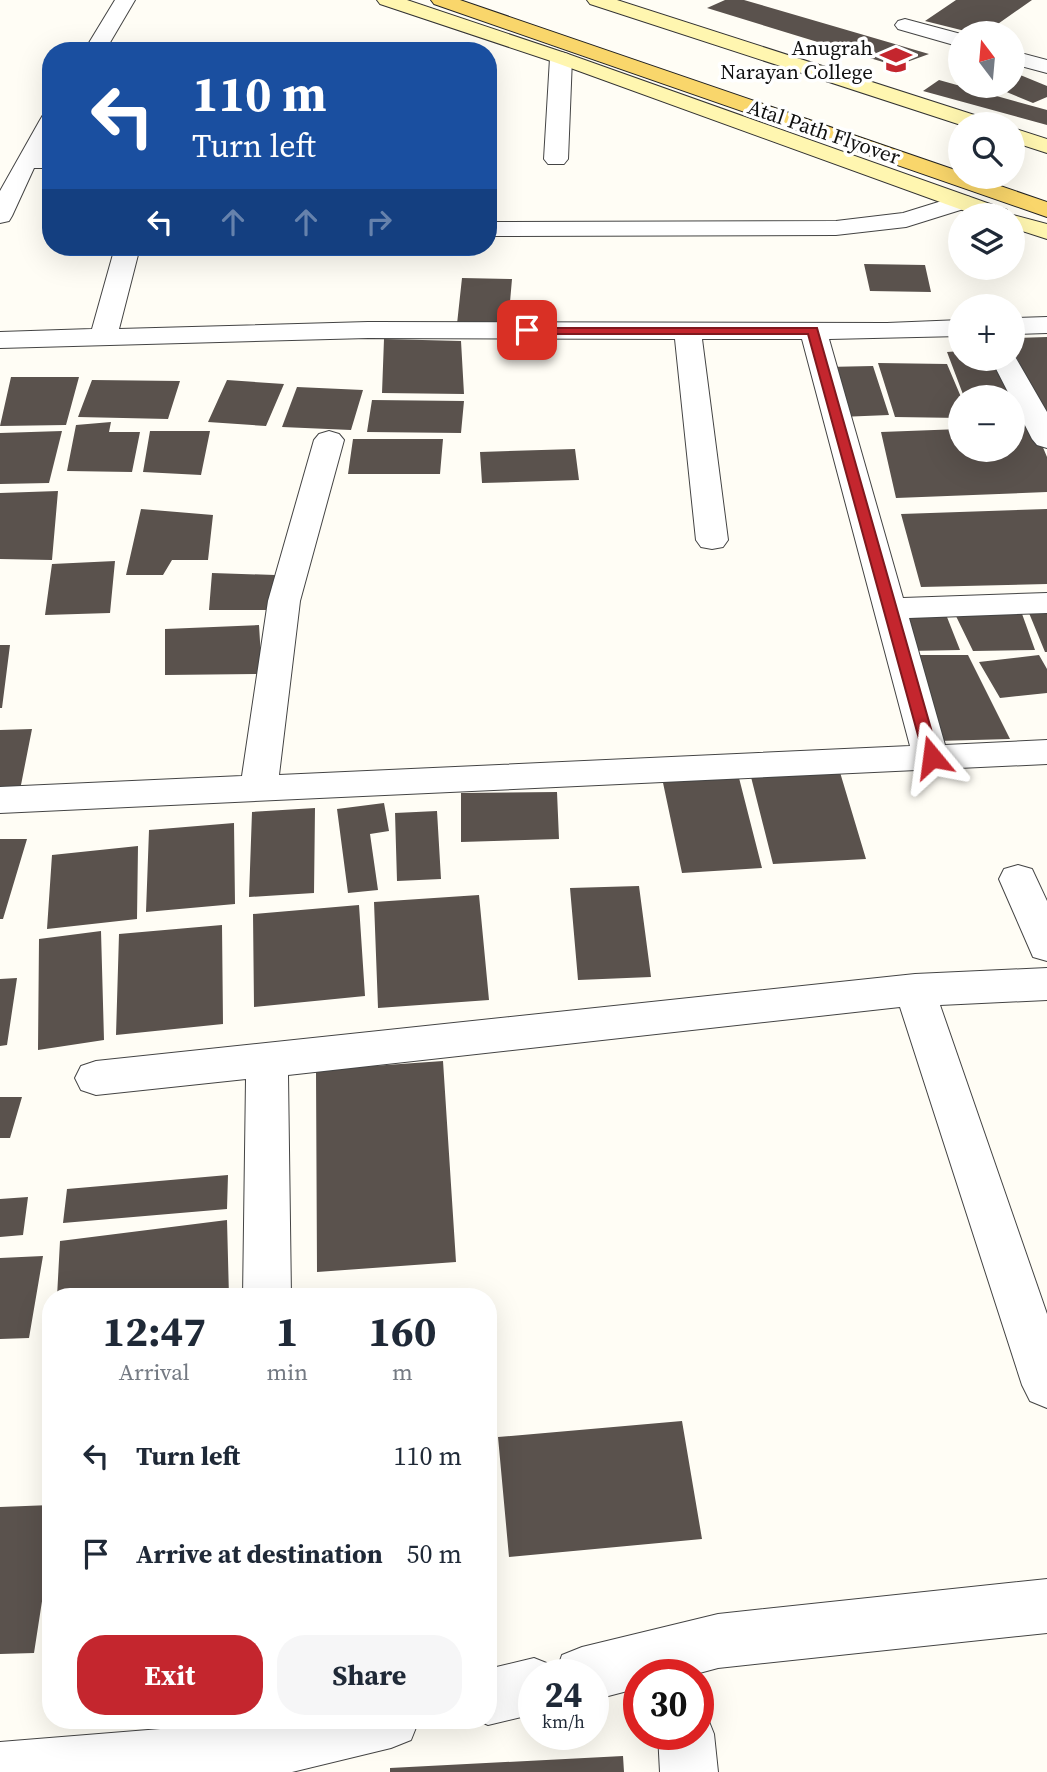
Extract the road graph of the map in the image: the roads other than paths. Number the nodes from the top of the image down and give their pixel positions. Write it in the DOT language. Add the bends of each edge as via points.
graph roads {
  1 [pos="125,0"];
  2 [pos="387,0"];
  3 [pos="441,0"];
  4 [pos="597,0"];
  5 [pos="905,25"];
  6 [pos="948,37"];
  7 [pos="99,42"];
  8 [pos="561,58"];
  9 [pos="1026,60"];
  10 [pos="1047,66"];
  11 [pos="948,114"];
  12 [pos="42,134"];
  13 [pos="1025,139"];
  14 [pos="1047,146"];
  15 [pos="556,159"];
  16 [pos="26,160"];
  17 [pos="42,161"];
  18 [pos="961,202"];
  19 [pos="964,203"];
  20 [pos="1047,209"];
  21 [pos="0,216"];
  22 [pos="1025,224"];
  23 [pos="497,229"];
  24 [pos="1047,232"];
  25 [pos="125,256"];
  26 [pos="1047,325"];
  27 [pos="1025,326"];
  28 [pos="948,328"];
  29 [pos="687,330"];
  30 [pos="813,331"];
  31 [pos="103,337"];
  32 [pos="0,340"];
  33 [pos="1011,371"];
  34 [pos="1047,439"];
  35 [pos="330,440"];
  36 [pos="712,540"];
  37 [pos="1047,603"];
  38 [pos="890,609"];
  39 [pos="1047,752"];
  40 [pos="932,757"];
  41 [pos="259,788"];
  42 [pos="0,800"];
  43 [pos="1018,879"];
  44 [pos="1047,946"];
  45 [pos="1047,984"];
  46 [pos="915,990"];
  47 [pos="267,1060"];
  48 [pos="96,1078"];
  49 [pos="267,1288"];
  50 [pos="1047,1385"];
  51 [pos="1047,1606"];
  52 [pos="689,1659"];
  53 [pos="518,1690"];
  54 [pos="497,1695"];
  55 [pos="316,1729"];
  56 [pos="266,1735"];
  57 [pos="687,1750"];
  58 [pos="0,1771"];
  59 [pos="689,1772"];
  1 -- 7 [label="street"];
  2 -- 8 [label="street"];
  3 -- 20 [label="main road, Atal Path Flyover"];
  4 -- 11 [label="street"];
  5 -- 6 [label="street"];
  8 -- 15 [label="street"];
  8 -- 18 [label="street"];
  9 -- 10 [label="street"];
  12 -- 16 [label="street"];
  13 -- 14 [label="street"];
  16 -- 17 [label="street"];
  16 -- 21 [label="street"];
  18 -- 19 [label="street"];
  18 -- 23 [label="street" via="906,220 836,228"];
  22 -- 24 [label="street"];
  25 -- 31 [label="street"];
  26 -- 27 [label="street"];
  28 -- 30 [label="street"];
  29 -- 30 [label="street"];
  29 -- 31 [label="street" via="368,330"];
  29 -- 36 [label="street"];
  30 -- 38 [label="street"];
  31 -- 32 [label="street"];
  33 -- 34 [label="street"];
  35 -- 41 [label="street" via="284,601"];
  37 -- 38 [label="street"];
  38 -- 40 [label="street"];
  39 -- 40 [label="street"];
  40 -- 41 [label="street"];
  41 -- 42 [label="street"];
  43 -- 44 [label="street"];
  45 -- 46 [label="street"];
  46 -- 47 [label="street"];
  46 -- 50 [label="street"];
  47 -- 48 [label="street"];
  47 -- 49 [label="street"];
  51 -- 52 [label="street" via="718,1641"];
  53 -- 54 [label="street"];
  55 -- 56 [label="street"];
  56 -- 58 [label="street"];
  57 -- 59 [label="street"];
}
